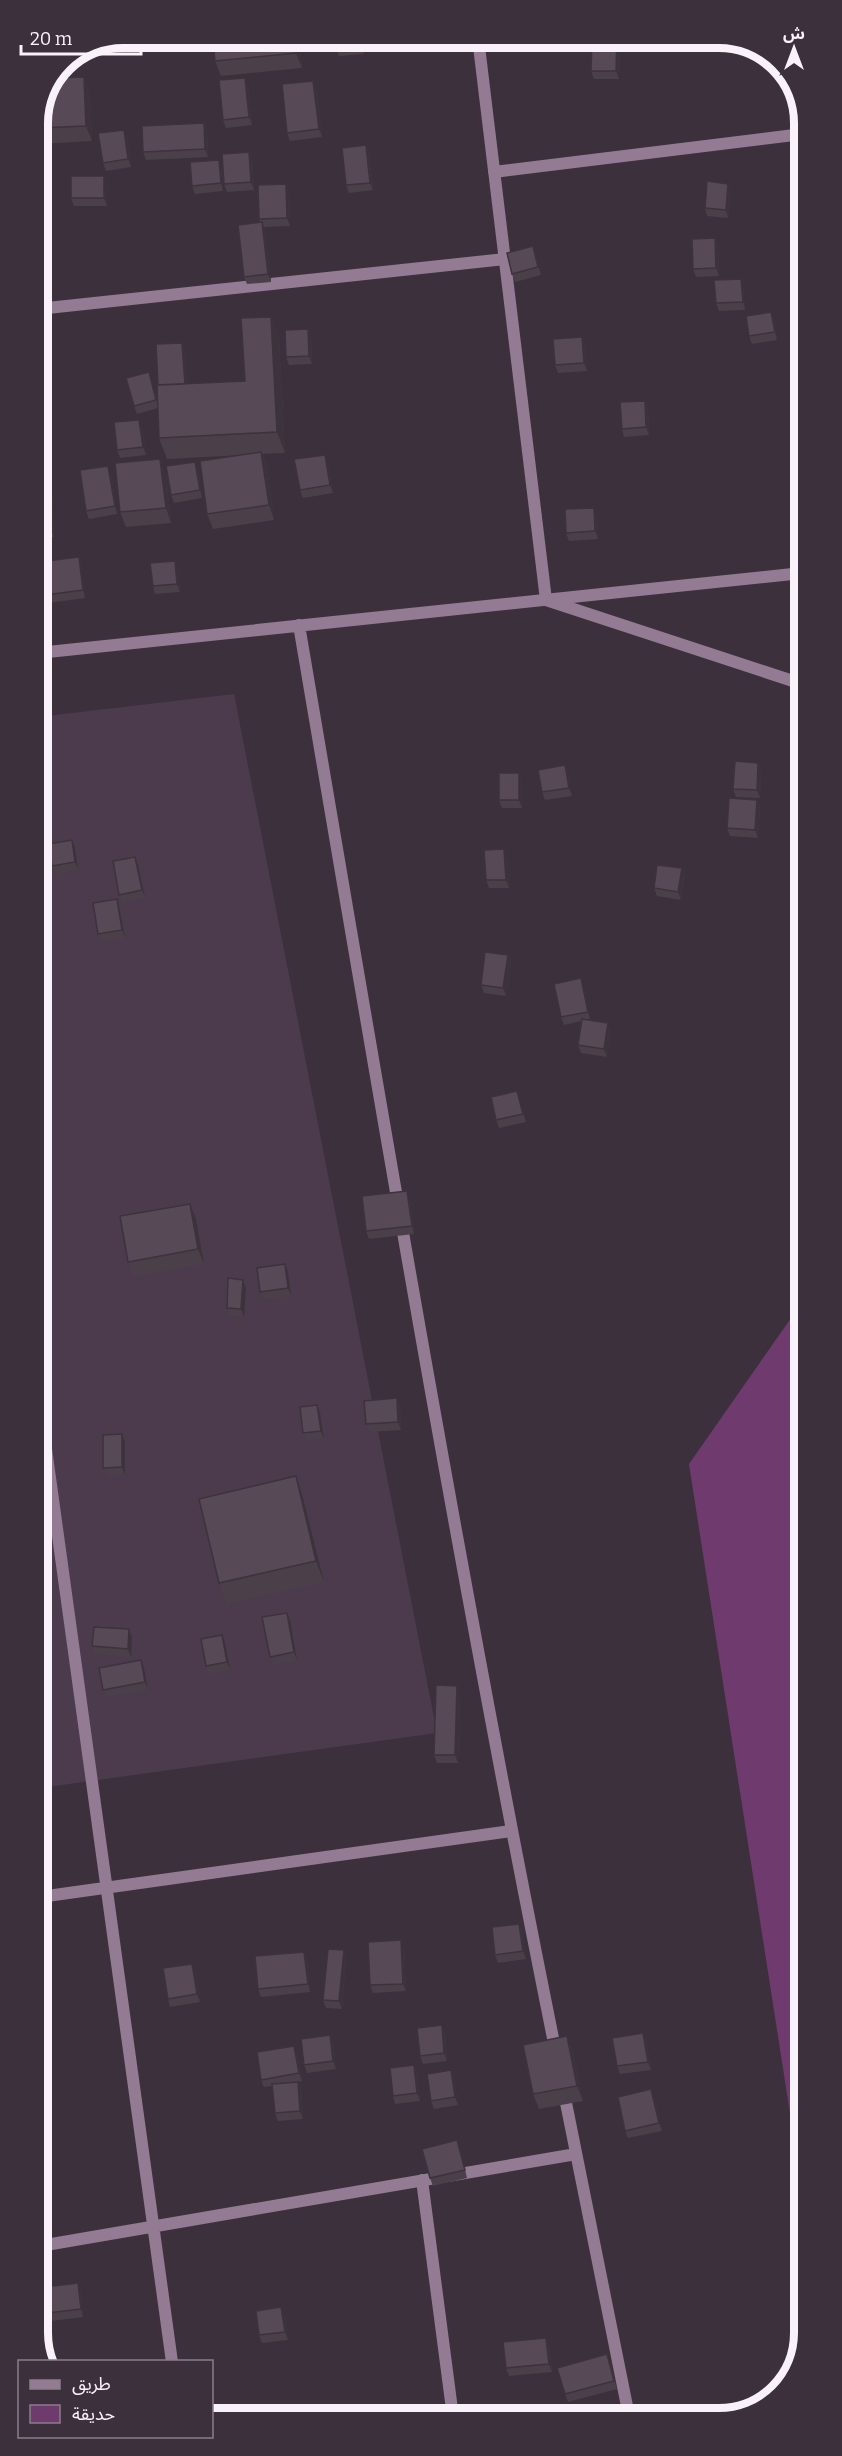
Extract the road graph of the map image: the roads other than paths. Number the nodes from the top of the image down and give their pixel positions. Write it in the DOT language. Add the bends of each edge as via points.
graph roads {
  1 [pos="479,48"];
  2 [pos="794,135"];
  3 [pos="494,172"];
  4 [pos="505,259"];
  5 [pos="48,308"];
  6 [pos="794,574"];
  7 [pos="546,600"];
  8 [pos="299,626"];
  9 [pos="48,652"];
  10 [pos="794,681"];
  11 [pos="48,1464"];
  12 [pos="511,1831"];
  13 [pos="106,1887"];
  14 [pos="48,1896"];
  15 [pos="576,2154"];
  16 [pos="422,2180"];
  17 [pos="153,2226"];
  18 [pos="48,2245"];
  19 [pos="172,2360"];
  20 [pos="452,2408"];
  21 [pos="627,2408"];
  1 -- 3 [label="street"];
  2 -- 3 [label="street"];
  3 -- 4 [label="street"];
  4 -- 5 [label="street"];
  4 -- 7 [label="street"];
  6 -- 7 [label="street"];
  7 -- 8 [label="street"];
  7 -- 10 [label="street"];
  8 -- 9 [label="street"];
  8 -- 12 [label="street" via="409,1276"];
  11 -- 13 [label="street"];
  12 -- 13 [label="street"];
  12 -- 15 [label="street"];
  13 -- 14 [label="street"];
  13 -- 17 [label="street"];
  15 -- 16 [label="street"];
  15 -- 21 [label="street"];
  16 -- 17 [label="street"];
  16 -- 20 [label="street"];
  17 -- 18 [label="street"];
  17 -- 19 [label="street"];
}
